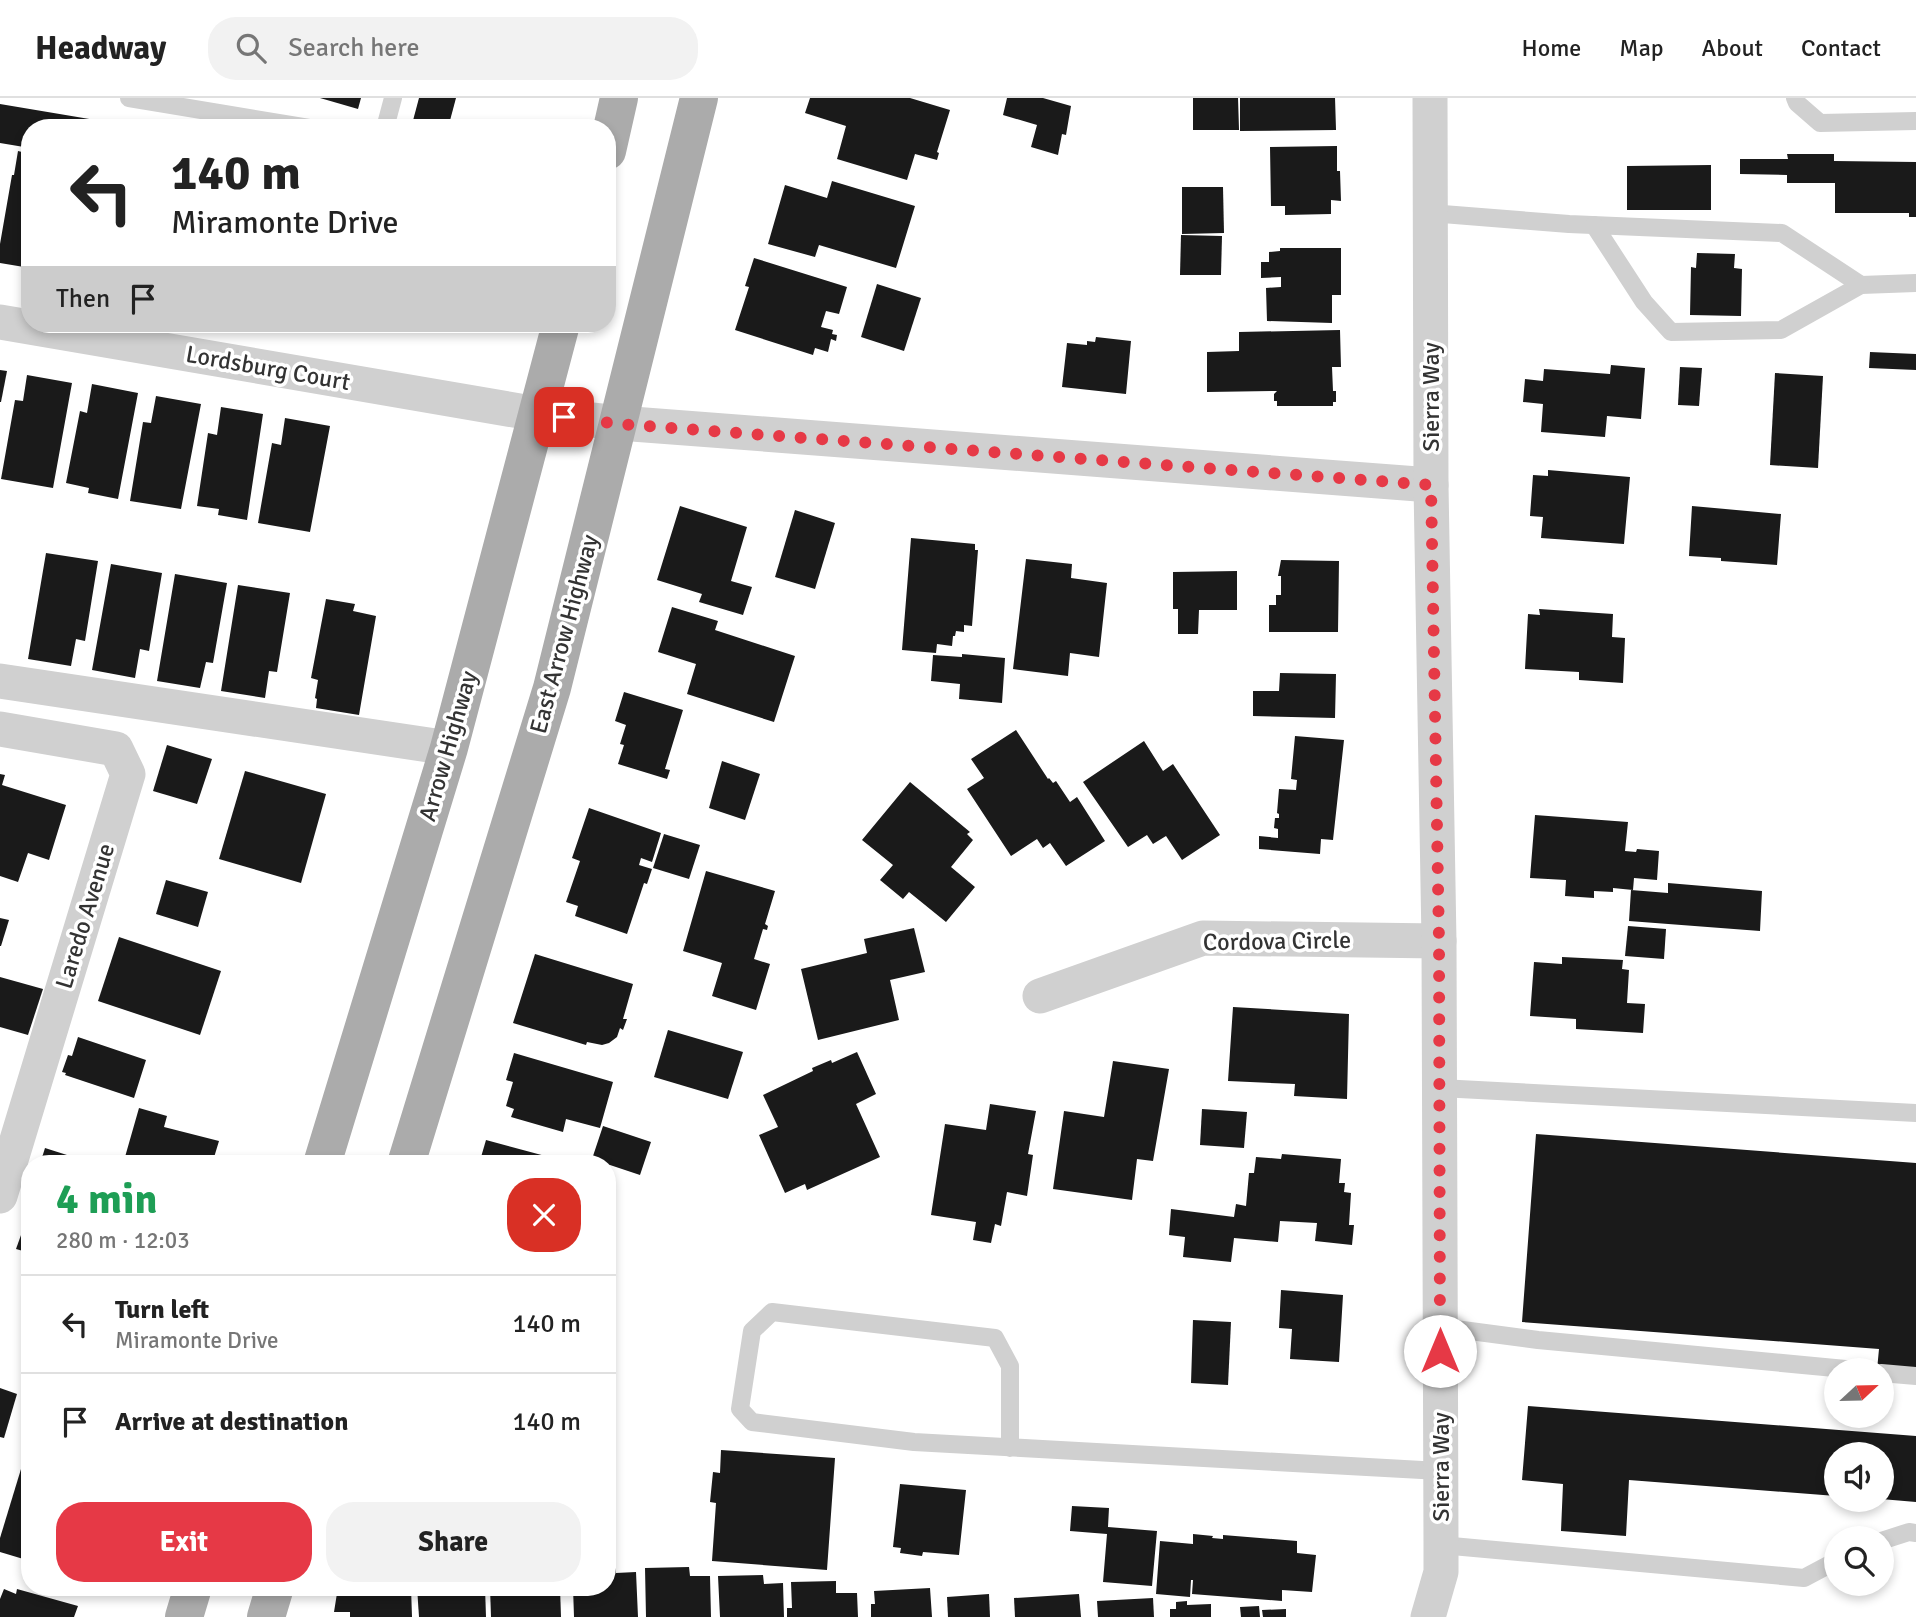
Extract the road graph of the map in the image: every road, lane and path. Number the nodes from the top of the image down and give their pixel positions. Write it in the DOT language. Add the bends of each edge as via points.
graph roads {
  1 [pos="129,98"];
  2 [pos="393,98"];
  3 [pos="620,98"];
  4 [pos="699,98"];
  5 [pos="1430,98"];
  6 [pos="1795,98"];
  7 [pos="255,119"];
  8 [pos="387,119"];
  9 [pos="615,119"];
  10 [pos="1916,121"];
  11 [pos="1430,213"];
  12 [pos="1594,225"];
  13 [pos="1916,283"];
  14 [pos="1861,285"];
  15 [pos="0,322"];
  16 [pos="21,326"];
  17 [pos="64,333"];
  18 [pos="559,333"];
  19 [pos="537,414"];
  20 [pos="619,424"];
  21 [pos="1431,485"];
  22 [pos="0,681"];
  23 [pos="0,729"];
  24 [pos="449,748"];
  25 [pos="1439,941"];
  26 [pos="1040,996"];
  27 [pos="1440,1088"];
  28 [pos="1916,1113"];
  29 [pos="325,1155"];
  30 [pos="409,1155"];
  31 [pos="0,1196"];
  32 [pos="1440,1327"];
  33 [pos="1824,1367"];
  34 [pos="1894,1374"];
  35 [pos="1916,1376"];
  36 [pos="1010,1448"];
  37 [pos="1440,1471"];
  38 [pos="1916,1533"];
  39 [pos="1894,1537"];
  40 [pos="1441,1545"];
  41 [pos="1824,1567"];
  42 [pos="190,1596"];
  43 [pos="272,1596"];
  44 [pos="184,1617"];
  45 [pos="266,1617"];
  46 [pos="1428,1617"];
  1 -- 7 [label="lane"];
  2 -- 8 [label="lane"];
  3 -- 9 [label="main road"];
  4 -- 20 [label="main road, East Arrow Highway"];
  5 -- 11 [label="street, Sierra Way"];
  6 -- 10 [label="lane" via="1820,124"];
  11 -- 12 [label="lane"];
  11 -- 21 [label="street, Sierra Way"];
  12 -- 14 [label="lane" via="1782,233"];
  12 -- 14 [label="lane" via="1644,302 1671,332 1781,330"];
  13 -- 14 [label="lane"];
  15 -- 16 [label="street, Lordsburg Court"];
  17 -- 19 [label="street, Lordsburg Court"];
  18 -- 19 [label="main road, Arrow Highway"];
  19 -- 20 [label="street, Lordsburg Court"];
  19 -- 24 [label="main road, Arrow Highway"];
  20 -- 21 [label="street, Lordsburg Court"];
  20 -- 30 [label="main road, East Arrow Highway" via="552,688"];
  21 -- 25 [label="street, Sierra Way"];
  22 -- 24 [label="street"];
  23 -- 31 [label="street, Laredo Avenue" via="116,749 128,774"];
  24 -- 29 [label="main road, Arrow Highway"];
  25 -- 26 [label="street, Cordova Circle" via="1203,938"];
  25 -- 27 [label="street, Sierra Way"];
  27 -- 28 [label="lane"];
  27 -- 32 [label="street, Sierra Way"];
  32 -- 33 [label="lane"];
  32 -- 37 [label="street, Sierra Way"];
  34 -- 35 [label="lane"];
  36 -- 36 [label="lane" via="914,1442 752,1422 740,1409 752,1331 772,1312 995,1338 1010,1366"];
  36 -- 37 [label="lane"];
  37 -- 40 [label="street, Sierra Way"];
  38 -- 39 [label="lane"];
  40 -- 41 [label="lane" via="1804,1578"];
  40 -- 46 [label="street, Sierra Way" via="1441,1572"];
  42 -- 44 [label="main road"];
  43 -- 45 [label="main road"];
}
